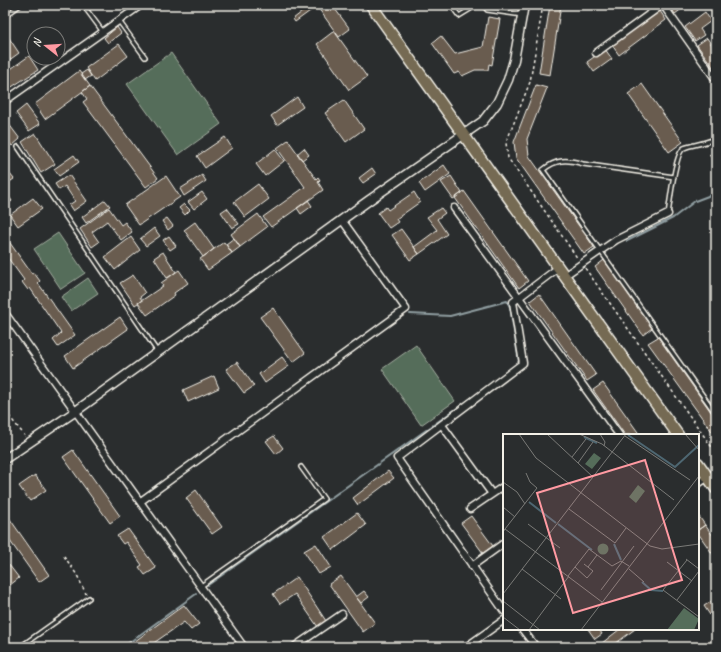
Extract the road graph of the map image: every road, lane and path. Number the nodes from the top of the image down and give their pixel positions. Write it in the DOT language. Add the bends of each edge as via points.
graph roads {
  1 [pos="20,5"];
  2 [pos="84,5"];
  3 [pos="141,5"];
  4 [pos="370,5"];
  5 [pos="451,5"];
  6 [pos="477,5"];
  7 [pos="484,5"];
  8 [pos="524,5"];
  9 [pos="663,5"];
  10 [pos="522,15"];
  11 [pos="5,16"];
  12 [pos="119,21"];
  13 [pos="103,32"];
  14 [pos="596,53"];
  15 [pos="146,56"];
  16 [pos="716,80"];
  17 [pos="5,101"];
  18 [pos="464,135"];
  19 [pos="716,138"];
  20 [pos="18,147"];
  21 [pos="674,177"];
  22 [pos="454,208"];
  23 [pos="668,214"];
  24 [pos="342,220"];
  25 [pos="600,250"];
  26 [pos="561,272"];
  27 [pos="518,298"];
  28 [pos="6,317"];
  29 [pos="157,351"];
  30 [pos="5,411"];
  31 [pos="76,411"];
  32 [pos="716,414"];
  33 [pos="442,425"];
  34 [pos="618,434"];
  35 [pos="677,434"];
  36 [pos="29,443"];
  37 [pos="5,459"];
  38 [pos="699,464"];
  39 [pos="301,467"];
  40 [pos="712,474"];
  41 [pos="699,483"];
  42 [pos="503,487"];
  43 [pos="716,488"];
  44 [pos="492,494"];
  45 [pos="141,501"];
  46 [pos="470,509"];
  47 [pos="503,543"];
  48 [pos="64,556"];
  49 [pos="472,566"];
  50 [pos="200,586"];
  51 [pos="88,598"];
  52 [pos="503,610"];
  53 [pos="342,614"];
  54 [pos="503,621"];
  55 [pos="523,630"];
  56 [pos="20,647"];
  57 [pos="244,647"];
  58 [pos="294,647"];
  59 [pos="466,647"];
  60 [pos="536,647"];
  1 -- 11 [label="lane"];
  2 -- 13 [label="lane"];
  3 -- 12 [label="street"];
  4 -- 18 [label="highway"];
  5 -- 6 [label="lane" via="459,16"];
  7 -- 10 [label="lane" via="487,10"];
  8 -- 10 [label="street"];
  9 -- 14 [label="street"];
  9 -- 16 [label="street"];
  10 -- 18 [label="street" via="514,60 502,93 489,115"];
  12 -- 13 [label="street"];
  12 -- 15 [label="lane"];
  13 -- 17 [label="street"];
  18 -- 24 [label="street"];
  18 -- 26 [label="highway"];
  19 -- 21 [label="lane" via="682,149"];
  20 -- 29 [label="lane"];
  21 -- 23 [label="lane"];
  21 -- 25 [label="lane" via="571,160 555,161 544,170"];
  22 -- 27 [label="street"];
  23 -- 25 [label="street"];
  24 -- 29 [label="street"];
  24 -- 45 [label="street" via="406,309"];
  25 -- 26 [label="street"];
  25 -- 32 [label="lane"];
  26 -- 27 [label="street"];
  26 -- 35 [label="highway"];
  27 -- 33 [label="street" via="513,302 523,363"];
  27 -- 34 [label="street"];
  28 -- 31 [label="street"];
  29 -- 31 [label="street"];
  30 -- 36 [label="path"];
  31 -- 36 [label="street"];
  31 -- 45 [label="street"];
  33 -- 44 [label="street"];
  33 -- 49 [label="street" via="397,458"];
  36 -- 37 [label="street"];
  38 -- 40 [label="highway"];
  39 -- 50 [label="lane" via="324,499"];
  40 -- 41 [label="street"];
  40 -- 43 [label="highway"];
  42 -- 44 [label="street"];
  44 -- 46 [label="street"];
  45 -- 50 [label="street"];
  47 -- 49 [label="street"];
  48 -- 51 [label="path"];
  49 -- 52 [label="street"];
  50 -- 57 [label="street"];
  51 -- 56 [label="lane"];
  53 -- 58 [label="street"];
  54 -- 59 [label="street"];
  55 -- 60 [label="street"];
}
